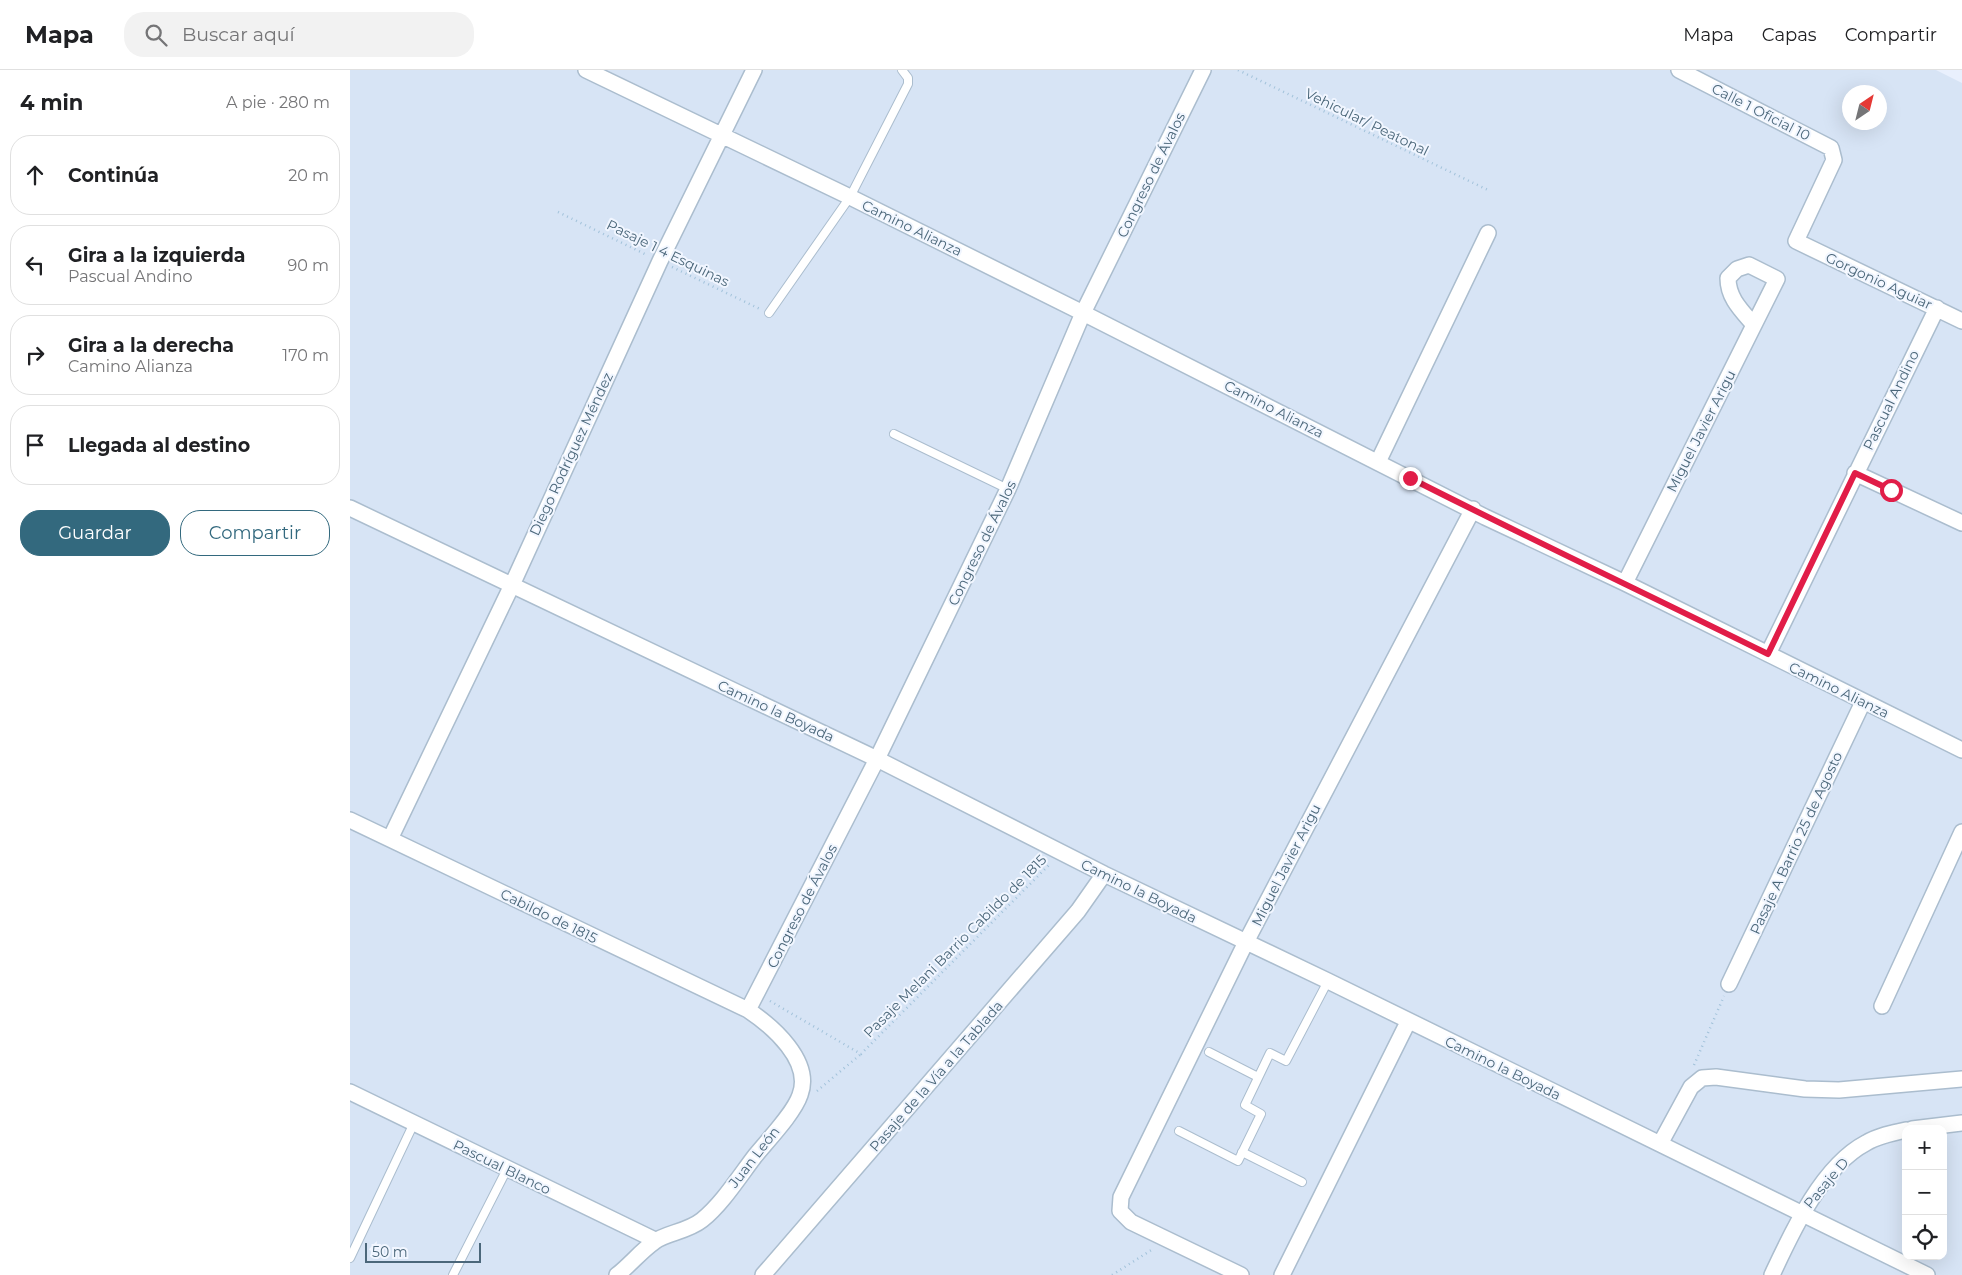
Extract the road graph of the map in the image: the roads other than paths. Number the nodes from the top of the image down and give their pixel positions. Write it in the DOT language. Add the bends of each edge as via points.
graph roads {
  1 [pos="586,70"];
  2 [pos="754,70"];
  3 [pos="902,70"];
  4 [pos="1203,70"];
  5 [pos="1679,70"];
  6 [pos="722,136"];
  7 [pos="850,197"];
  8 [pos="1488,233"];
  9 [pos="1796,240"];
  10 [pos="1937,308"];
  11 [pos="769,313"];
  12 [pos="1083,313"];
  13 [pos="1962,321"];
  14 [pos="1754,325"];
  15 [pos="894,434"];
  16 [pos="1378,462"];
  17 [pos="1855,473"];
  18 [pos="1008,489"];
  19 [pos="350,508"];
  20 [pos="1472,509"];
  21 [pos="1962,523"];
  22 [pos="1625,583"];
  23 [pos="512,585"];
  24 [pos="1768,654"];
  25 [pos="1863,702"];
  26 [pos="1962,750"];
  27 [pos="877,759"];
  28 [pos="350,820"];
  29 [pos="1962,832"];
  30 [pos="390,839"];
  31 [pos="1104,874"];
  32 [pos="1246,942"];
  33 [pos="1328,981"];
  34 [pos="1729,984"];
  35 [pos="1882,1006"];
  36 [pos="748,1010"];
  37 [pos="1408,1022"];
  38 [pos="1209,1052"];
  39 [pos="1258,1078"];
  40 [pos="1962,1078"];
  41 [pos="350,1092"];
  42 [pos="414,1123"];
  43 [pos="1961,1124"];
  44 [pos="1947,1125"];
  45 [pos="1179,1131"];
  46 [pos="1902,1131"];
  47 [pos="1660,1144"];
  48 [pos="1242,1152"];
  49 [pos="507,1169"];
  50 [pos="1302,1182"];
  51 [pos="1802,1213"];
  52 [pos="655,1240"];
  53 [pos="350,1258"];
  54 [pos="453,1275"];
  55 [pos="617,1275"];
  56 [pos="764,1275"];
  57 [pos="1241,1275"];
  58 [pos="1282,1275"];
  59 [pos="1772,1275"];
  60 [pos="1928,1275"];
  1 -- 6 [label="street, Camino Alianza"];
  2 -- 6 [label="street, Diego Rodríguez Méndez"];
  3 -- 7 [label="lane" via="908,84"];
  4 -- 12 [label="street, Congreso de Ávalos"];
  5 -- 9 [label="street, Calle 1 Oficial 10" via="1831,148 1834,160"];
  6 -- 7 [label="street, Camino Alianza"];
  6 -- 23 [label="street, Diego Rodríguez Méndez" via="660,261"];
  7 -- 11 [label="lane"];
  7 -- 12 [label="street, Camino Alianza"];
  8 -- 16 [label="street"];
  9 -- 10 [label="street, Gorgonio Aguiar"];
  10 -- 13 [label="street, Gorgonio Aguiar"];
  10 -- 17 [label="street, Pascual Andino"];
  12 -- 16 [label="street, Camino Alianza"];
  12 -- 18 [label="street, Congreso de Ávalos"];
  14 -- 14 [label="street, Miguel Javier Arigu" via="1736,305 1728,289 1728,278 1737,269 1750,265 1777,279"];
  14 -- 22 [label="street, Miguel Javier Arigu"];
  15 -- 18 [label="lane"];
  16 -- 20 [label="street, Camino Alianza"];
  17 -- 21 [label="street"];
  17 -- 24 [label="street, Pascual Andino"];
  18 -- 27 [label="street, Congreso de Ávalos"];
  19 -- 23 [label="street, Camino la Boyada"];
  20 -- 22 [label="street, Camino Alianza"];
  20 -- 32 [label="street, Miguel Javier Arigu"];
  22 -- 24 [label="street, Camino Alianza"];
  23 -- 27 [label="street, Camino la Boyada"];
  23 -- 30 [label="street, Diego Rodríguez Méndez"];
  24 -- 25 [label="street, Camino Alianza"];
  25 -- 26 [label="street, Camino Alianza"];
  25 -- 34 [label="street, Pasaje A Barrio 25 de Agosto"];
  27 -- 31 [label="street, Camino la Boyada"];
  27 -- 36 [label="street, Congreso de Ávalos"];
  28 -- 30 [label="street, Cabildo de 1815"];
  29 -- 35 [label="street"];
  30 -- 36 [label="street, Cabildo de 1815"];
  31 -- 32 [label="street, Camino la Boyada"];
  31 -- 56 [label="street, Pasaje de la Vía a la Tablada" via="1078,911"];
  32 -- 33 [label="street, Camino la Boyada"];
  32 -- 57 [label="street, Miguel Javier Arigu" via="1121,1197 1120,1211 1131,1222"];
  33 -- 37 [label="street, Camino la Boyada"];
  33 -- 39 [label="lane" via="1286,1061 1270,1053"];
  36 -- 52 [label="street, Juan León" via="774,1030 793,1052 802,1082 800,1096 703,1220"];
  37 -- 47 [label="street, Camino la Boyada"];
  37 -- 58 [label="street"];
  38 -- 39 [label="lane"];
  39 -- 48 [label="lane" via="1245,1105 1261,1114"];
  40 -- 47 [label="street" via="1839,1090 1702,1078 1690,1087"];
  41 -- 42 [label="street, Pascual Blanco"];
  42 -- 49 [label="street, Pascual Blanco"];
  42 -- 53 [label="lane"];
  43 -- 44 [label="street"];
  45 -- 48 [label="lane" via="1238,1161"];
  46 -- 51 [label="street, Pasaje D" via="1856,1149"];
  47 -- 51 [label="street, Camino la Boyada"];
  48 -- 50 [label="lane"];
  49 -- 52 [label="street, Pascual Blanco"];
  49 -- 54 [label="lane"];
  51 -- 59 [label="street, Pasaje D"];
  51 -- 60 [label="street, Camino la Boyada"];
  52 -- 55 [label="street, Juan León"];
}
